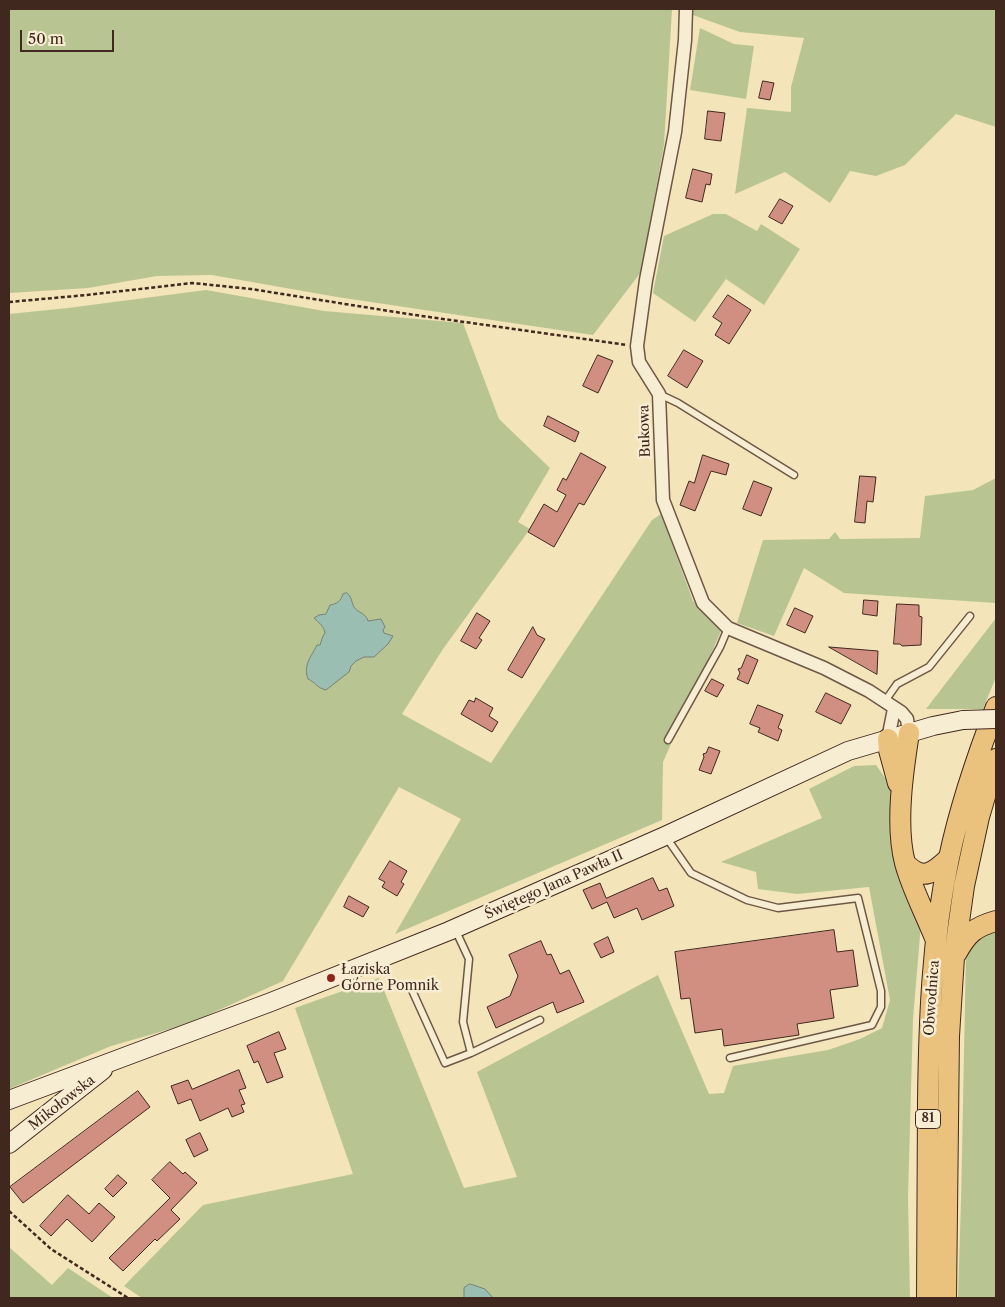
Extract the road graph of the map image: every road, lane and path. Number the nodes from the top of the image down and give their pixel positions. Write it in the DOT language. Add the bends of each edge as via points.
graph roads {
  1 [pos="686,9"];
  2 [pos="9,302"];
  3 [pos="637,346"];
  4 [pos="659,394"];
  5 [pos="794,475"];
  6 [pos="970,616"];
  7 [pos="728,628"];
  8 [pos="889,705"];
  9 [pos="996,707"];
  10 [pos="996,718"];
  11 [pos="909,733"];
  12 [pos="888,739"];
  13 [pos="668,740"];
  14 [pos="996,759"];
  15 [pos="902,798"];
  16 [pos="665,836"];
  17 [pos="949,858"];
  18 [pos="905,863"];
  19 [pos="964,886"];
  20 [pos="995,922"];
  21 [pos="454,928"];
  22 [pos="936,940"];
  23 [pos="954,958"];
  24 [pos="411,988"];
  25 [pos="540,1020"];
  26 [pos="471,1053"];
  27 [pos="730,1058"];
  28 [pos="114,1062"];
  29 [pos="9,1100"];
  30 [pos="9,1144"];
  31 [pos="9,1211"];
  32 [pos="128,1298"];
  33 [pos="927,1298"];
  34 [pos="946,1298"];
  1 -- 3 [label="street, Bukowa" via="674,132"];
  2 -- 3 [label="path" via="192,283"];
  3 -- 4 [label="street, Bukowa" via="639,362"];
  4 -- 5 [label="lane"];
  4 -- 7 [label="street, Bukowa" via="663,500 703,603"];
  6 -- 8 [label="lane" via="929,667 897,684"];
  7 -- 8 [label="street, Bukowa" via="824,668"];
  7 -- 13 [label="lane"];
  8 -- 11 [label="street, Bukowa" via="907,719"];
  8 -- 12 [label="street"];
  9 -- 17 [label="main road, Obwodnica / 81" via="963,803"];
  10 -- 11 [label="street, Świętego Jana Pawła II, bridge" via="963,720"];
  11 -- 12 [label="street, Świętego Jana Pawła II"];
  11 -- 15 [label="main road"];
  12 -- 15 [label="main road"];
  12 -- 16 [label="street, Świętego Jana Pawła II" via="848,751"];
  14 -- 19 [label="main road, Obwodnica / 81"];
  15 -- 18 [label="main road" via="901,843"];
  16 -- 21 [label="street, Świętego Jana Pawła II"];
  16 -- 27 [label="lane" via="691,873 747,900 778,908 858,898 881,991 880,1007 872,1025"];
  17 -- 18 [label="main road" via="935,871 926,874 913,871"];
  17 -- 22 [label="main road, Obwodnica / 81"];
  18 -- 22 [label="main road"];
  19 -- 20 [label="main road" via="972,906 980,915"];
  19 -- 23 [label="main road, Obwodnica / 81"];
  20 -- 23 [label="main road" via="979,926 966,937"];
  21 -- 26 [label="lane" via="469,959 463,1022"];
  21 -- 28 [label="street, Świętego Jana Pawła II"];
  22 -- 33 [label="main road, Obwodnica / 81" via="929,1030"];
  23 -- 34 [label="main road, Obwodnica / 81" via="949,1036"];
  24 -- 26 [label="lane" via="444,1063"];
  25 -- 26 [label="lane"];
  28 -- 29 [label="street, Świętego Jana Pawła II"];
  28 -- 30 [label="street, Mikołowska"];
  31 -- 32 [label="path" via="51,1249"];
}
